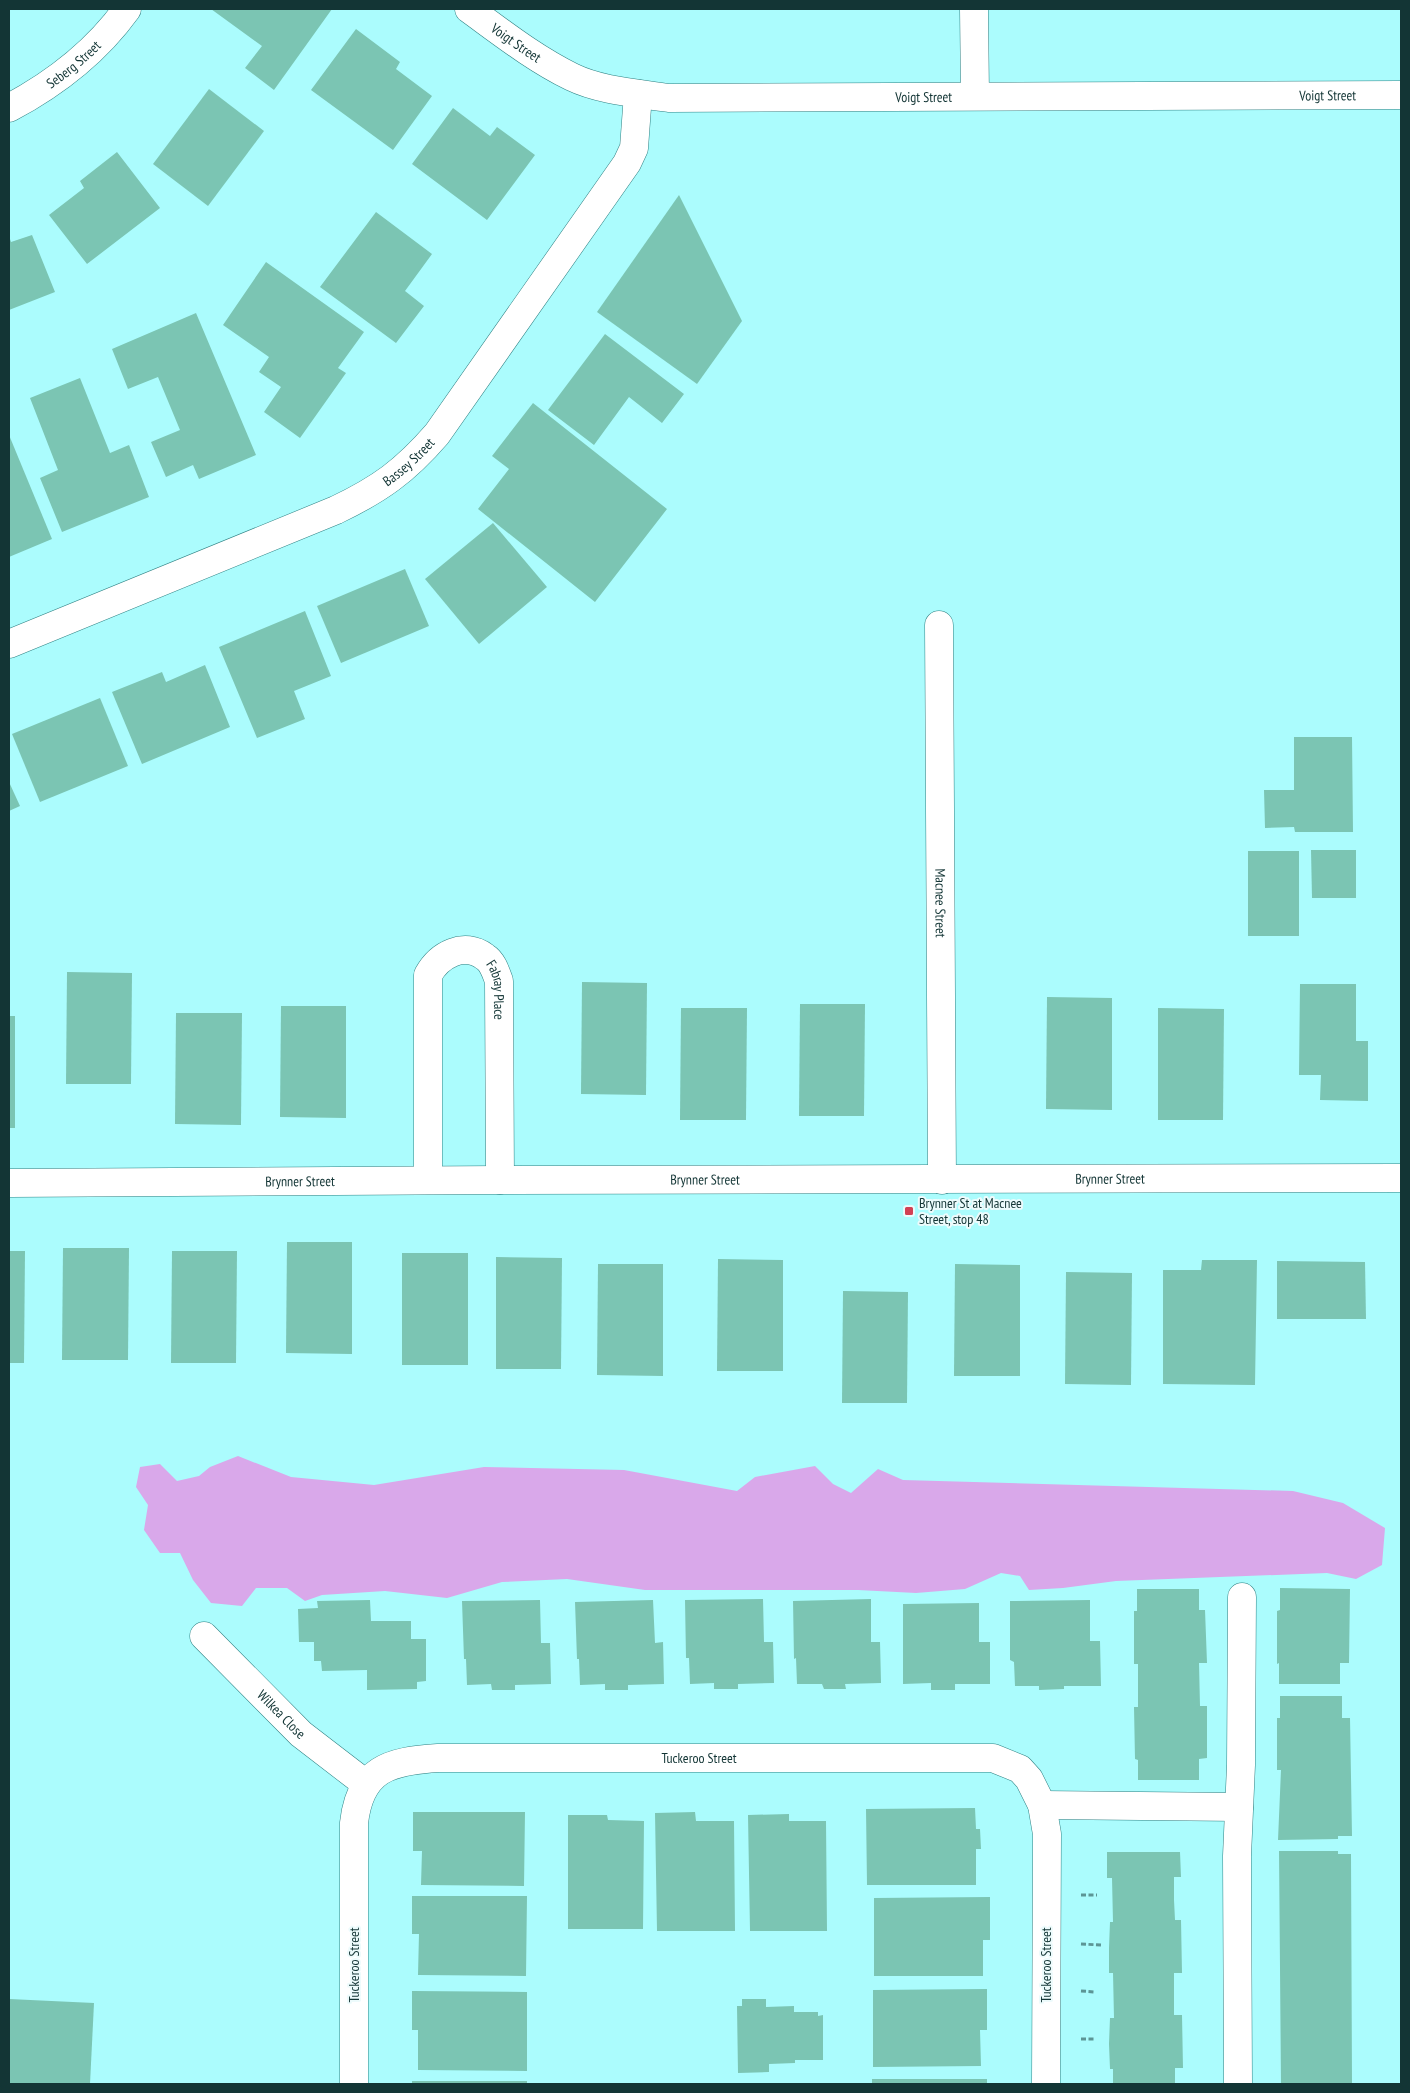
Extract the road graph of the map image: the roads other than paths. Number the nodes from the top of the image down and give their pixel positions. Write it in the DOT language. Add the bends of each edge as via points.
graph roads {
  1 [pos="127,9"];
  2 [pos="469,9"];
  3 [pos="974,9"];
  4 [pos="638,94"];
  5 [pos="1401,95"];
  6 [pos="975,96"];
  7 [pos="9,108"];
  8 [pos="939,625"];
  9 [pos="9,644"];
  10 [pos="1401,1178"];
  11 [pos="428,1180"];
  12 [pos="500,1180"];
  13 [pos="942,1180"];
  14 [pos="9,1183"];
  15 [pos="1242,1598"];
  16 [pos="204,1636"];
  17 [pos="366,1784"];
  18 [pos="1042,1805"];
  19 [pos="1239,1807"];
  20 [pos="354,2084"];
  21 [pos="1046,2084"];
  22 [pos="1238,2084"];
  1 -- 7 [label="street, Seberg Street" via="90,53 39,92"];
  2 -- 4 [label="street, Voigt Street" via="534,55 572,77"];
  3 -- 6 [label="street"];
  4 -- 6 [label="street, Voigt Street" via="703,99"];
  4 -- 9 [label="street, Bassey Street" via="634,148 627,163 437,434 391,480 336,510"];
  5 -- 6 [label="street, Voigt Street"];
  8 -- 13 [label="street, Macnee Street"];
  10 -- 13 [label="street, Brynner Street"];
  11 -- 12 [label="street, Brynner Street"];
  11 -- 12 [label="street, Fabray Place" via="428,975 443,956 465,951 486,957 494,968 501,994"];
  11 -- 14 [label="street, Brynner Street"];
  12 -- 13 [label="street, Brynner Street"];
  15 -- 19 [label="street"];
  16 -- 17 [label="street, Wilkea Close" via="301,1734"];
  17 -- 18 [label="street, Tuckeroo Street" via="383,1769 414,1759 976,1757 993,1758 1020,1769"];
  17 -- 20 [label="street, Tuckeroo Street" via="359,1796 354,1833"];
  18 -- 19 [label="street"];
  18 -- 21 [label="street, Tuckeroo Street" via="1046,1834"];
  19 -- 22 [label="street"];
}
